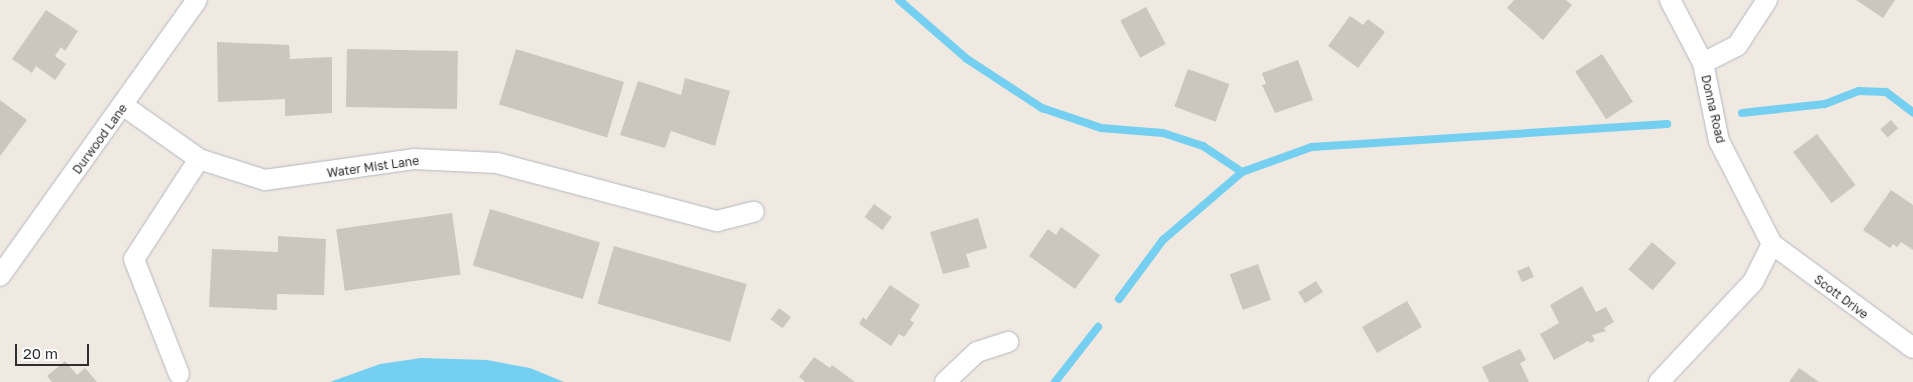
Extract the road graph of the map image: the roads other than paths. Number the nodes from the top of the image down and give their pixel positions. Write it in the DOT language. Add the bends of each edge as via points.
graph roads {
  1 [pos="197,0"];
  2 [pos="1670,0"];
  3 [pos="1767,0"];
  4 [pos="1702,64"];
  5 [pos="124,106"];
  6 [pos="199,159"];
  7 [pos="754,212"];
  8 [pos="1772,244"];
  9 [pos="0,276"];
  10 [pos="1008,342"];
  11 [pos="1913,348"];
  12 [pos="179,374"];
  13 [pos="945,382"];
  14 [pos="1659,382"];
  1 -- 5 [label="street, Durwood Lane"];
  2 -- 4 [label="street, Donna Road"];
  3 -- 4 [label="street" via="1737,46"];
  4 -- 8 [label="street, Donna Road" via="1720,141"];
  5 -- 6 [label="street, Water Mist Lane"];
  5 -- 9 [label="street, Durwood Lane"];
  6 -- 7 [label="street, Water Mist Lane" via="265,180 414,159 497,163 717,221"];
  6 -- 12 [label="street" via="134,260"];
  8 -- 11 [label="street, Scott Drive"];
  8 -- 14 [label="street" via="1753,282"];
  10 -- 13 [label="street" via="977,352"];
}
